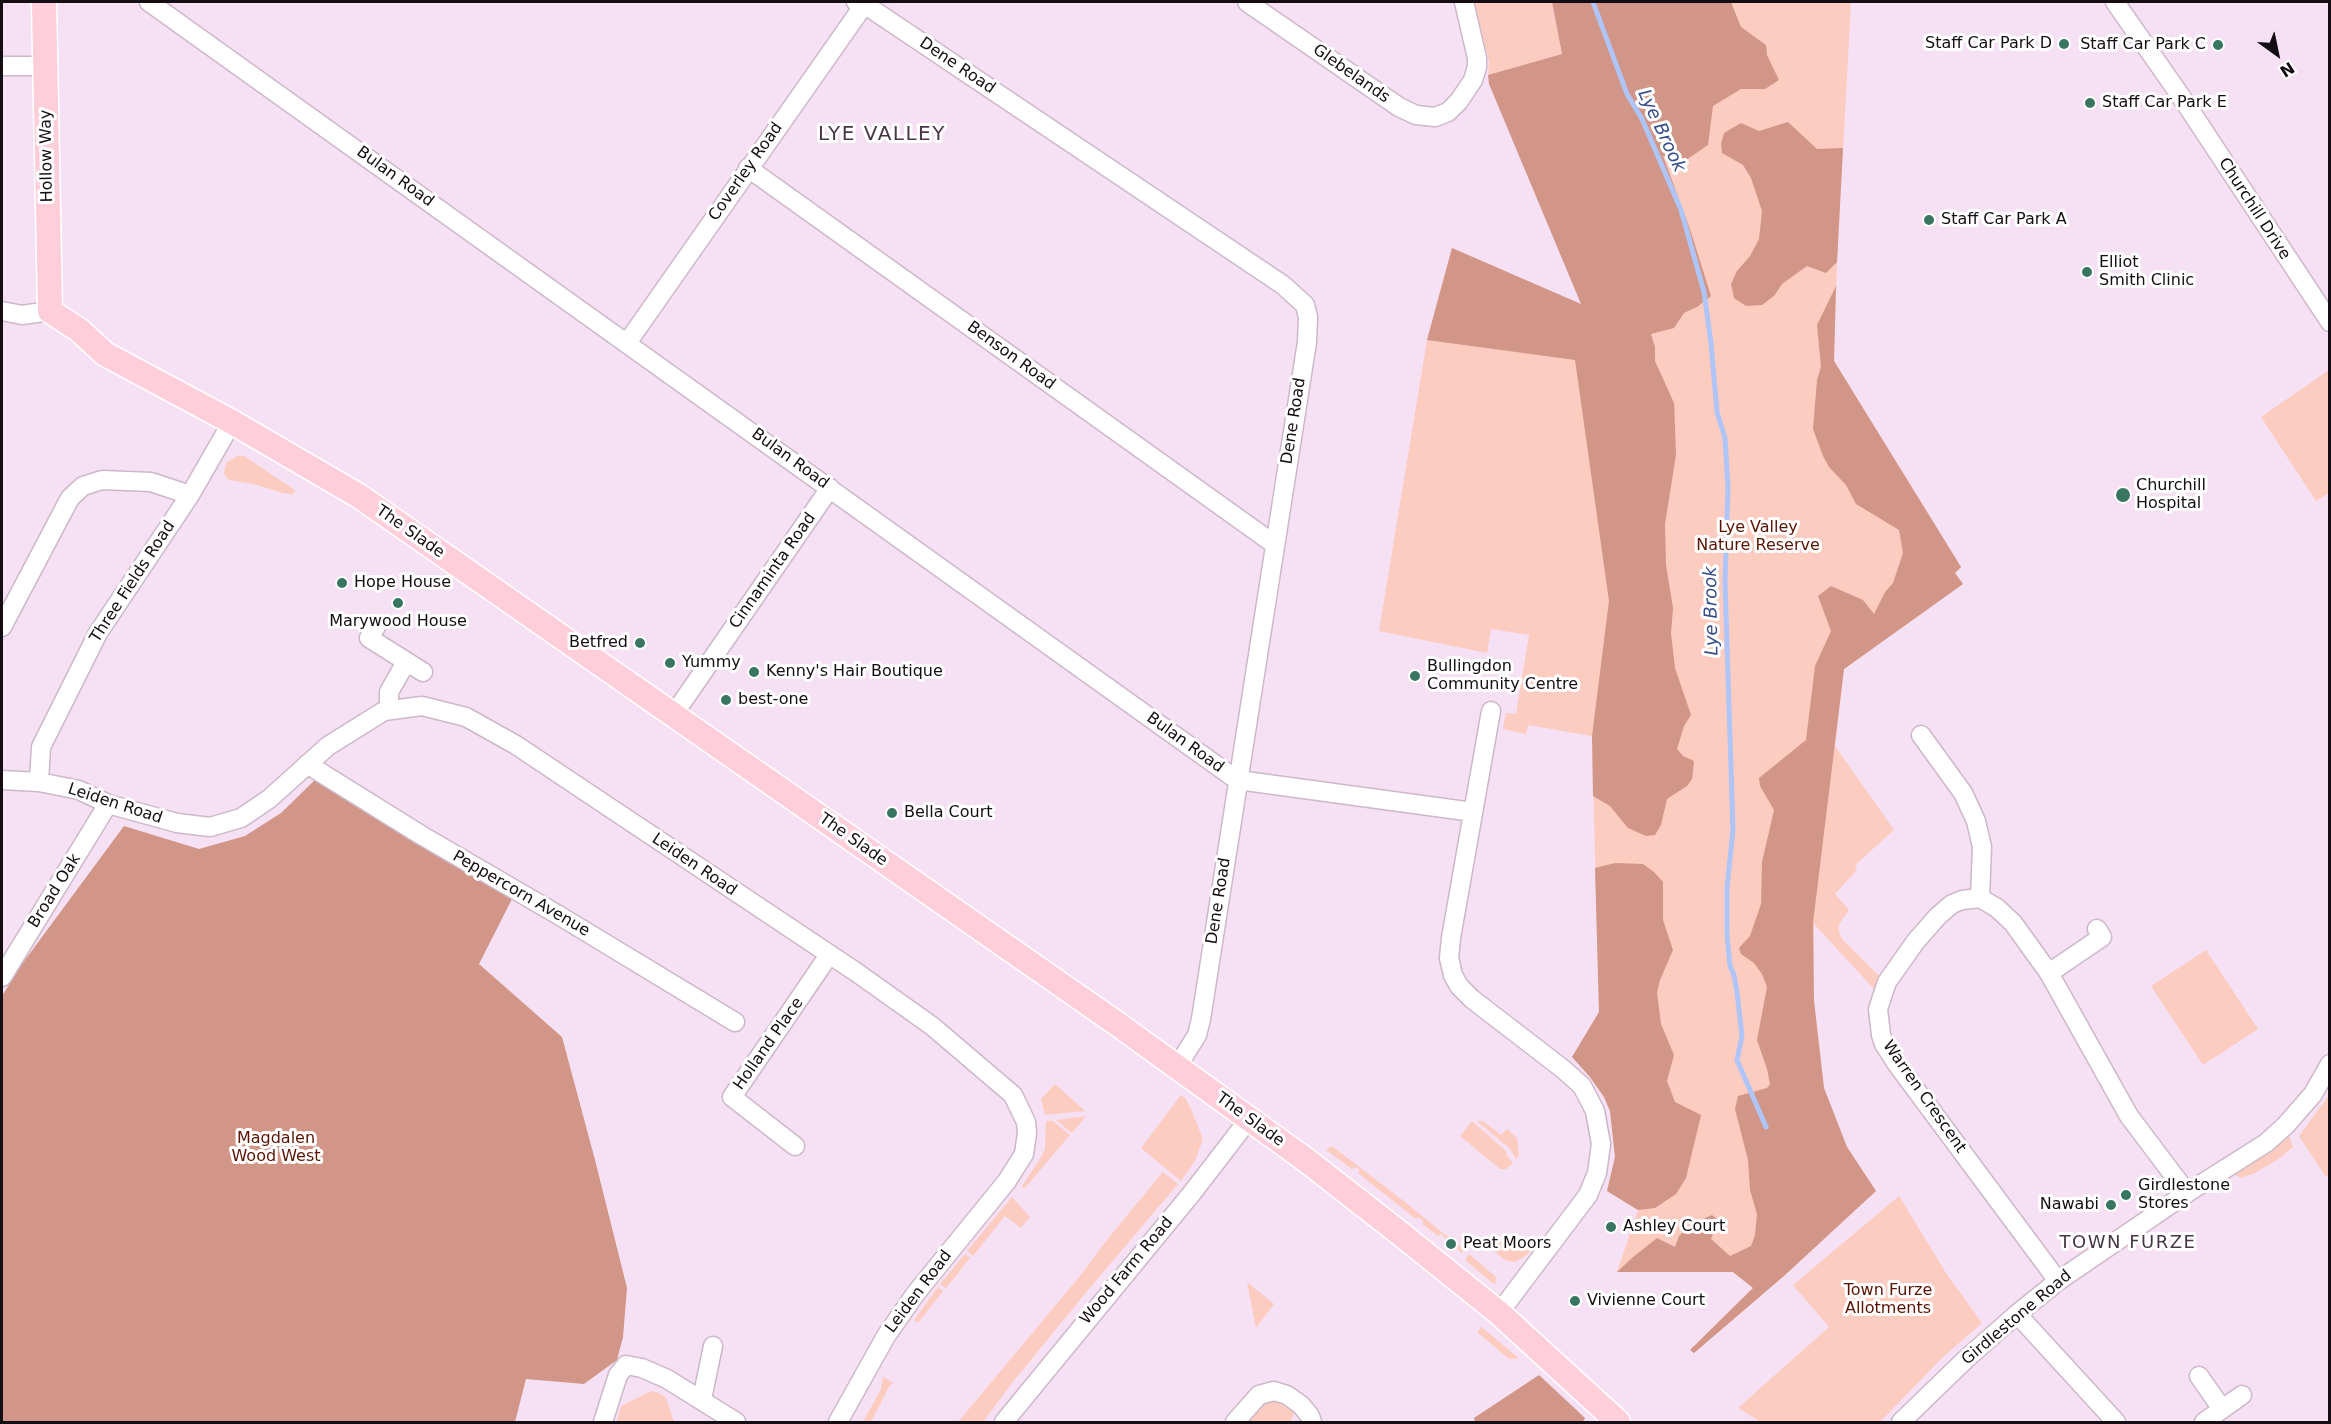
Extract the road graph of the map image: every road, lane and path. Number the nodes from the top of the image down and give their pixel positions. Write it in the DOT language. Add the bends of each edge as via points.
graph roads {
  1 [pos="44,2"];
  2 [pos="149,2"];
  3 [pos="1247,2"];
  4 [pos="1464,2"];
  5 [pos="2115,2"];
  6 [pos="862,3"];
  7 [pos="2,66"];
  8 [pos="45,66"];
  9 [pos="748,168"];
  10 [pos="2,311"];
  11 [pos="50,311"];
  12 [pos="2330,322"];
  13 [pos="627,343"];
  14 [pos="232,422"];
  15 [pos="831,489"];
  16 [pos="190,495"];
  17 [pos="1274,544"];
  18 [pos="377,625"];
  19 [pos="2,627"];
  20 [pos="406,662"];
  21 [pos="423,672"];
  22 [pos="389,710"];
  23 [pos="1491,711"];
  24 [pos="674,714"];
  25 [pos="1921,735"];
  26 [pos="308,764"];
  27 [pos="2,780"];
  28 [pos="1238,780"];
  29 [pos="39,782"];
  30 [pos="108,804"];
  31 [pos="1473,812"];
  32 [pos="1980,898"];
  33 [pos="2097,929"];
  34 [pos="829,955"];
  35 [pos="2049,973"];
  36 [pos="2,977"];
  37 [pos="735,1022"];
  38 [pos="2329,1065"];
  39 [pos="1177,1067"];
  40 [pos="1249,1119"];
  41 [pos="795,1146"];
  42 [pos="2187,1193"];
  43 [pos="2058,1281"];
  44 [pos="1499,1313"];
  45 [pos="2017,1314"];
  46 [pos="713,1346"];
  47 [pos="2199,1376"];
  48 [pos="2242,1395"];
  49 [pos="702,1399"];
  50 [pos="2222,1409"];
  51 [pos="603,1422"];
  52 [pos="736,1422"];
  53 [pos="838,1422"];
  54 [pos="1004,1422"];
  55 [pos="1235,1422"];
  56 [pos="1312,1422"];
  57 [pos="1618,1422"];
  58 [pos="1901,1422"];
  59 [pos="2116,1422"];
  60 [pos="2204,1422"];
  1 -- 8 [label="main road, Hollow Way"];
  2 -- 13 [label="street, Bulan Road"];
  3 -- 4 [label="street, Glebelands" via="1399,107 1416,115 1436,117 1448,112 1459,100 1477,67"];
  5 -- 12 [label="street, Churchill Drive"];
  6 -- 9 [label="street, Coverley Road"];
  6 -- 17 [label="street, Dene Road" via="1283,285 1305,305 1307,342"];
  7 -- 8 [label="street"];
  8 -- 11 [label="main road, Hollow Way"];
  9 -- 13 [label="street, Coverley Road"];
  9 -- 17 [label="street, Benson Road"];
  10 -- 11 [label="street" via="22,315"];
  11 -- 14 [label="main road, The Slade" via="105,354"];
  13 -- 15 [label="street, Bulan Road"];
  14 -- 16 [label="street, Three Fields Road"];
  14 -- 24 [label="main road, The Slade" via="342,485"];
  15 -- 24 [label="street, Cinnaminta Road"];
  15 -- 28 [label="street, Bulan Road"];
  16 -- 19 [label="street" via="151,482 102,480 82,486 70,498"];
  16 -- 29 [label="street, Three Fields Road" via="98,633 41,747"];
  17 -- 28 [label="street, Dene Road"];
  18 -- 20 [label="street" via="369,638"];
  20 -- 21 [label="street"];
  20 -- 22 [label="street" via="389,692"];
  22 -- 26 [label="street, Leiden Road" via="354,728"];
  22 -- 34 [label="street, Leiden Road" via="422,706 466,717 516,745"];
  23 -- 31 [label="street"];
  24 -- 39 [label="main road, The Slade"];
  25 -- 32 [label="street" via="1963,793 1976,820 1982,847"];
  26 -- 30 [label="street, Leiden Road" via="242,818 210,827 177,824"];
  26 -- 37 [label="street, Peppercorn Avenue"];
  27 -- 29 [label="street, Leiden Road"];
  28 -- 31 [label="street, Bulan Road"];
  28 -- 39 [label="street, Dene Road" via="1201,1019 1197,1035"];
  29 -- 30 [label="street, Leiden Road" via="79,790"];
  30 -- 36 [label="street, Broad Oak"];
  31 -- 44 [label="street" via="1451,938 1449,958 1453,975 1472,999 1582,1086 1595,1112 1600,1144 1597,1173 1588,1195"];
  32 -- 35 [label="street" via="2013,923"];
  32 -- 43 [label="street, Warren Crescent" via="1952,904 1916,941 1887,982 1878,1023 1892,1058"];
  33 -- 35 [label="street" via="2102,937"];
  34 -- 41 [label="street, Holland Place" via="732,1097"];
  34 -- 53 [label="street, Leiden Road" via="923,1019 1005,1087 1019,1104 1027,1133 1019,1164 916,1293 886,1336"];
  35 -- 42 [label="street" via="2116,1095"];
  38 -- 42 [label="street, Girdlestone Road" via="2313,1094 2272,1137"];
  39 -- 40 [label="main road, The Slade"];
  40 -- 44 [label="main road, The Slade"];
  40 -- 54 [label="street, Wood Farm Road"];
  42 -- 43 [label="street, Girdlestone Road"];
  43 -- 45 [label="street, Girdlestone Road"];
  44 -- 57 [label="main road, The Slade"];
  45 -- 58 [label="street, Girdlestone Road"];
  45 -- 59 [label="street"];
  46 -- 49 [label="street"];
  47 -- 50 [label="street"];
  48 -- 50 [label="street"];
  49 -- 51 [label="street" via="658,1375 626,1365 618,1375"];
  49 -- 52 [label="street"];
  50 -- 60 [label="street"];
  55 -- 56 [label="street" via="1258,1395 1274,1390 1300,1405"];
}
